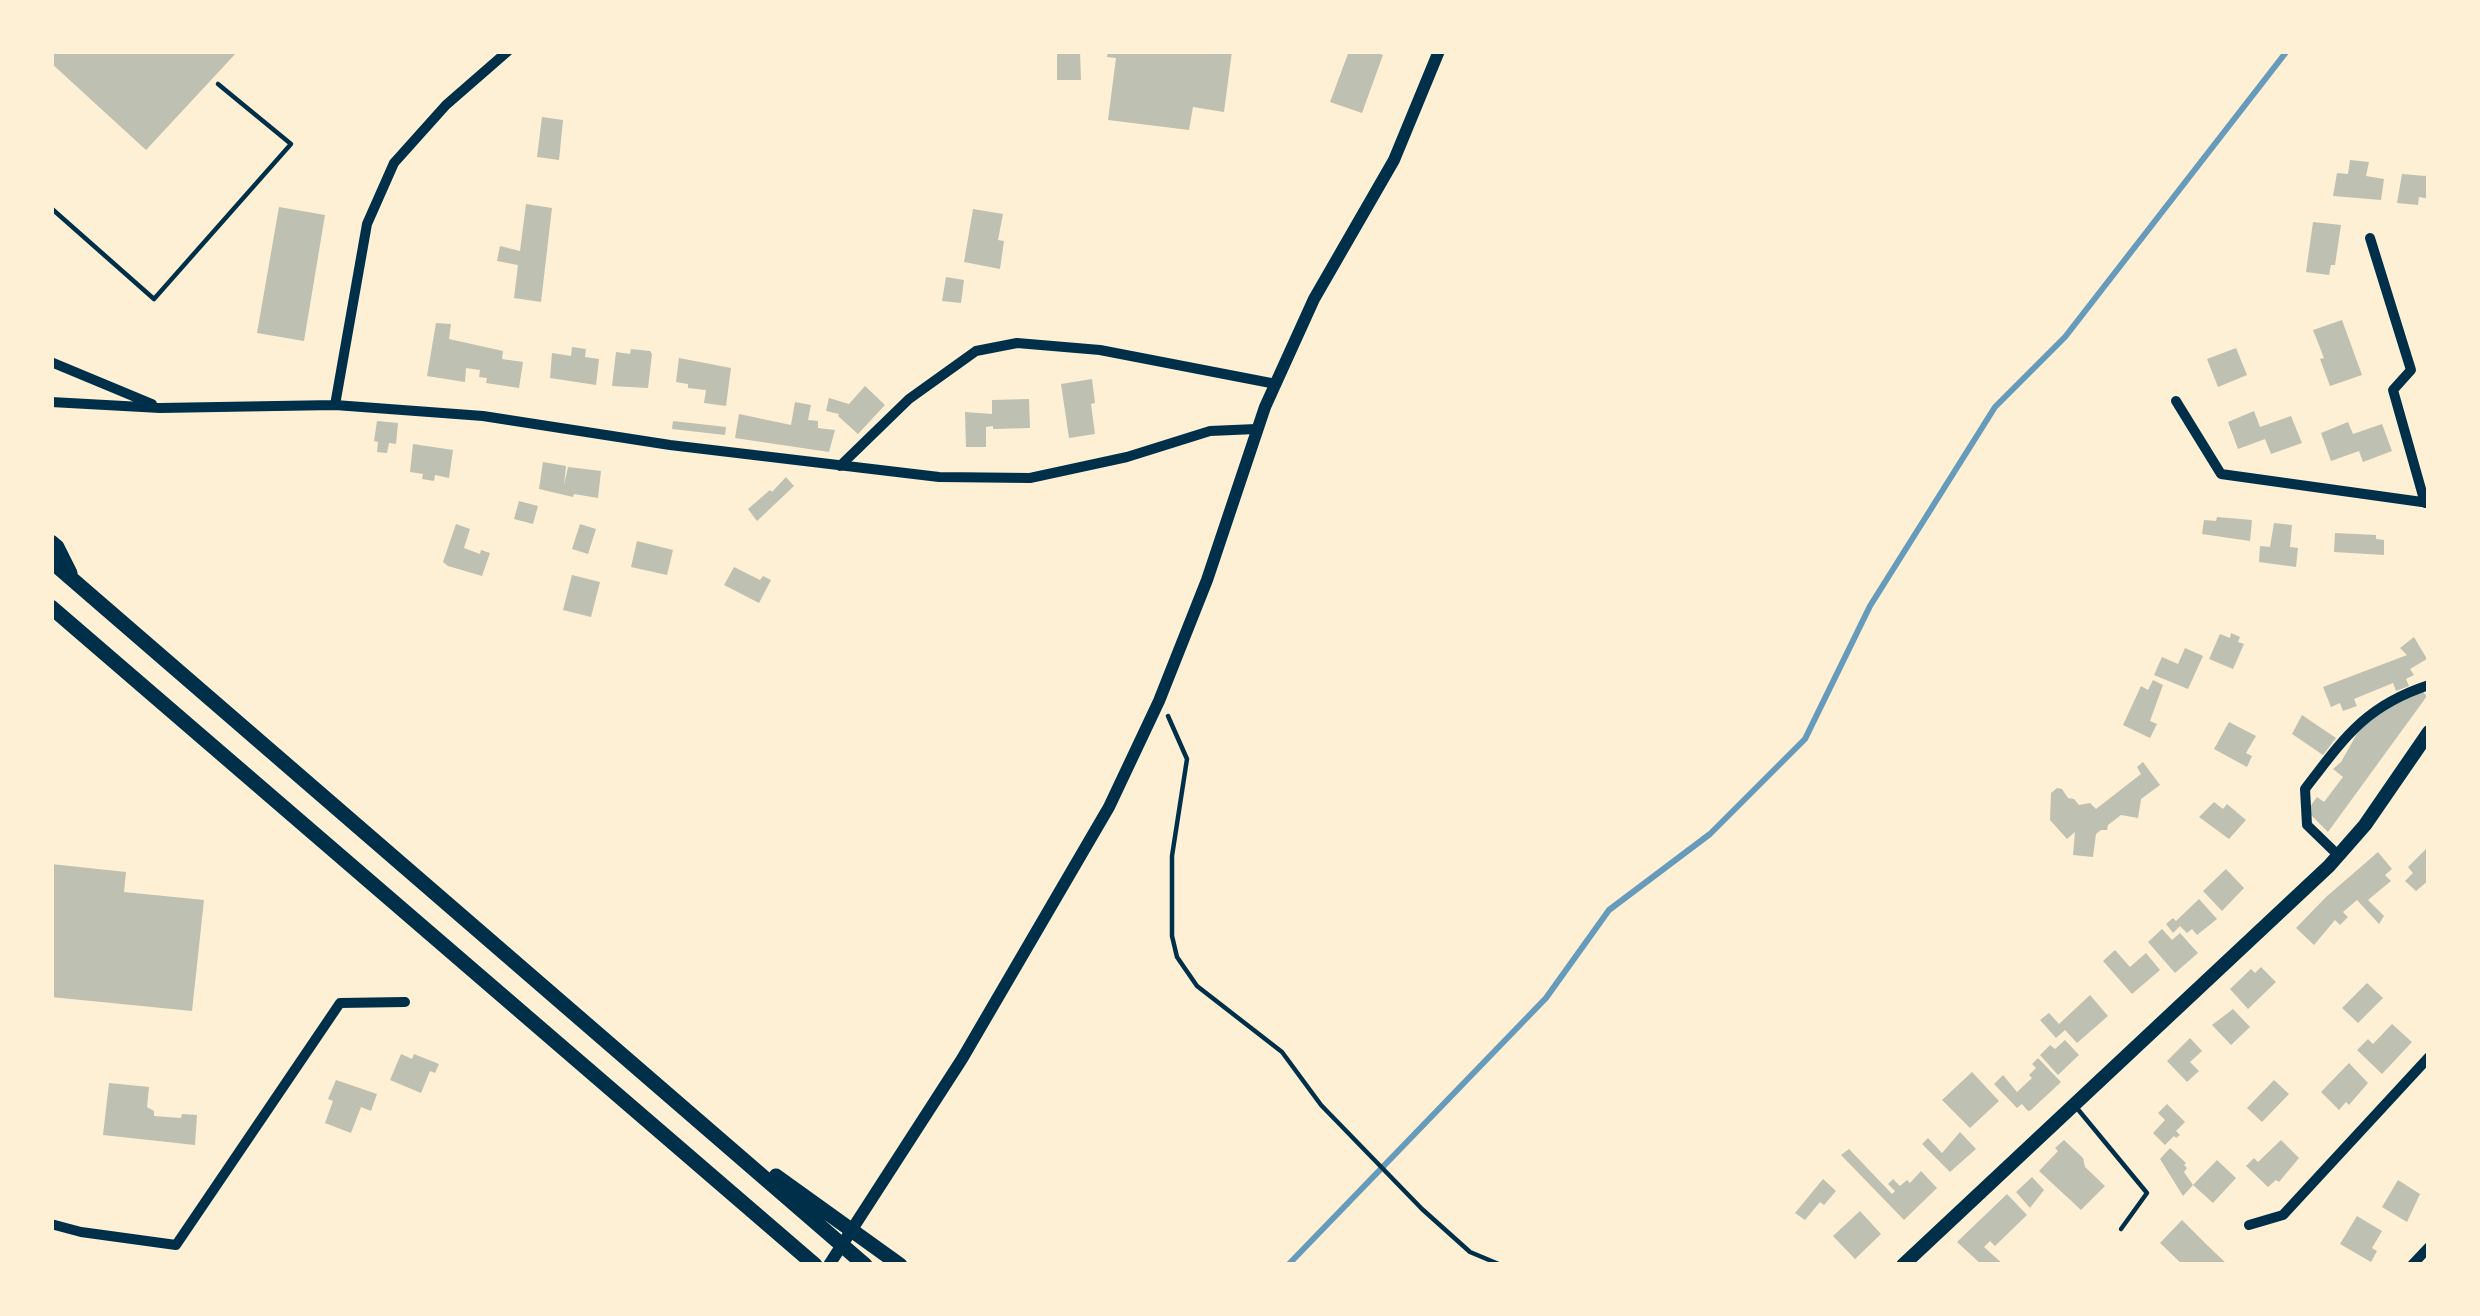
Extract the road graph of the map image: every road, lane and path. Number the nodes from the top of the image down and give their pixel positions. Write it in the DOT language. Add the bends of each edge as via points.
graph roads {
  1 [pos="508,51"];
  2 [pos="1439,51"];
  3 [pos="218,84"];
  4 [pos="51,208"];
  5 [pos="2370,238"];
  6 [pos="51,362"];
  7 [pos="1276,384"];
  8 [pos="2176,401"];
  9 [pos="51,402"];
  10 [pos="335,404"];
  11 [pos="160,408"];
  12 [pos="1256,429"];
  13 [pos="840,466"];
  14 [pos="2427,503"];
  15 [pos="51,542"];
  16 [pos="51,561"];
  17 [pos="74,581"];
  18 [pos="51,607"];
  19 [pos="2429,685"];
  20 [pos="1159,701"];
  21 [pos="2426,744"];
  22 [pos="2339,856"];
  23 [pos="405,1002"];
  24 [pos="2429,1058"];
  25 [pos="2073,1104"];
  26 [pos="702,1124"];
  27 [pos="752,1210"];
  28 [pos="51,1224"];
  29 [pos="2249,1226"];
  30 [pos="2121,1229"];
  31 [pos="2429,1247"];
  32 [pos="800,1265"];
  33 [pos="815,1265"];
  34 [pos="829,1265"];
  35 [pos="865,1265"];
  36 [pos="901,1265"];
  37 [pos="1501,1265"];
  38 [pos="1903,1265"];
  39 [pos="2412,1265"];
  1 -- 10 [label="street" via="394,163 367,224"];
  2 -- 7 [label="street" via="1394,160"];
  3 -- 4 [label="lane" via="291,144 154,298"];
  5 -- 14 [label="street" via="2411,370 2393,390"];
  6 -- 11 [label="street"];
  7 -- 12 [label="street"];
  7 -- 13 [label="street" via="1100,350 1017,343 976,351 909,399"];
  8 -- 14 [label="street" via="2221,474"];
  9 -- 11 [label="street"];
  10 -- 11 [label="street"];
  10 -- 13 [label="street" via="483,416"];
  12 -- 13 [label="street" via="1210,431 1030,478"];
  12 -- 20 [label="street"];
  15 -- 17 [label="main road"];
  16 -- 17 [label="main road"];
  17 -- 26 [label="main road"];
  18 -- 27 [label="main road"];
  19 -- 22 [label="street" via="2396,696 2350,729 2306,789 2307,825"];
  20 -- 34 [label="street" via="1108,808 962,1060"];
  20 -- 37 [label="path" via="1187,759 1172,856 1178,957 1197,986 1282,1052 1422,1209 1470,1252"];
  21 -- 22 [label="main road"];
  22 -- 25 [label="main road"];
  23 -- 28 [label="street" via="340,1003 176,1245"];
  24 -- 29 [label="street" via="2283,1215"];
  25 -- 30 [label="lane" via="2147,1193"];
  25 -- 38 [label="main road"];
  26 -- 35 [label="main road"];
  26 -- 36 [label="main road"];
  27 -- 32 [label="main road"];
  27 -- 33 [label="main road"];
  31 -- 39 [label="street"];
}
